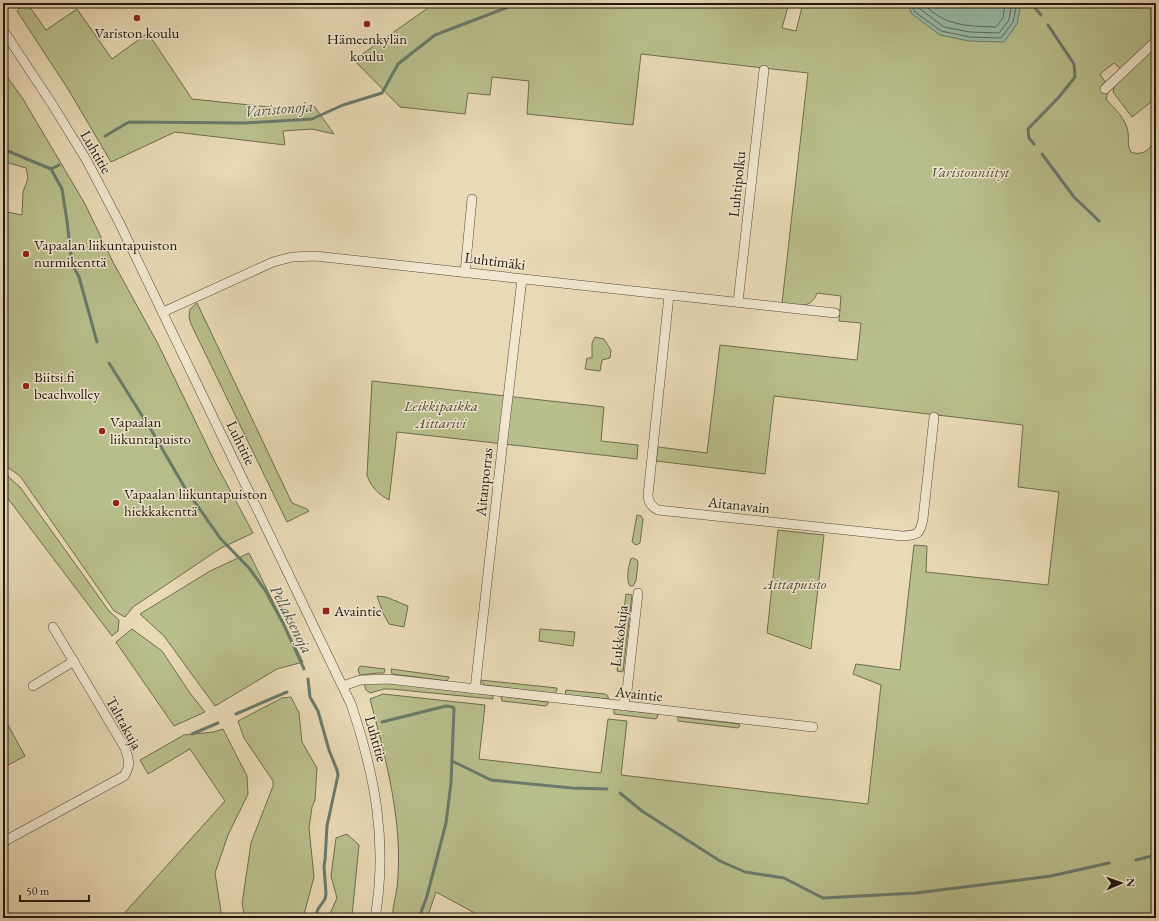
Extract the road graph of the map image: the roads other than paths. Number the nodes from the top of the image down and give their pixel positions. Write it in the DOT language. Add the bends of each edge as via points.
graph roads {
  1 [pos="3,30"];
  2 [pos="1156,41"];
  3 [pos="764,70"];
  4 [pos="1105,89"];
  5 [pos="472,199"];
  6 [pos="465,272"];
  7 [pos="522,279"];
  8 [pos="669,295"];
  9 [pos="738,302"];
  10 [pos="163,312"];
  11 [pos="835,313"];
  12 [pos="934,416"];
  13 [pos="638,593"];
  14 [pos="53,627"];
  15 [pos="74,661"];
  16 [pos="33,686"];
  17 [pos="343,686"];
  18 [pos="475,689"];
  19 [pos="623,706"];
  20 [pos="813,727"];
  21 [pos="3,842"];
  22 [pos="374,918"];
  1 -- 10 [label="street, Luhtitie" via="86,161"];
  2 -- 4 [label="street"];
  3 -- 9 [label="street, Luhtipolku"];
  5 -- 6 [label="street"];
  6 -- 7 [label="street, Luhtimäki"];
  6 -- 10 [label="street, Luhtimäki" via="315,256 292,258 260,267"];
  7 -- 8 [label="street, Luhtimäki"];
  7 -- 18 [label="street, Aitanporras"];
  8 -- 9 [label="street, Luhtimäki"];
  8 -- 12 [label="street, Aitanavain" via="648,495 649,502 658,510 902,536 913,535 918,533 922,524"];
  9 -- 11 [label="street, Luhtimäki"];
  10 -- 17 [label="street, Luhtitie"];
  13 -- 19 [label="street, Lukkokuja"];
  14 -- 15 [label="street, Talttakuja"];
  15 -- 16 [label="street"];
  15 -- 21 [label="street, Talttakuja" via="125,748 128,769 124,776"];
  17 -- 18 [label="street, Avaintie" via="360,680 388,679"];
  17 -- 22 [label="street, Luhtitie" via="364,743 376,800 380,860"];
  18 -- 19 [label="street, Avaintie"];
  19 -- 20 [label="street, Avaintie"];
}
